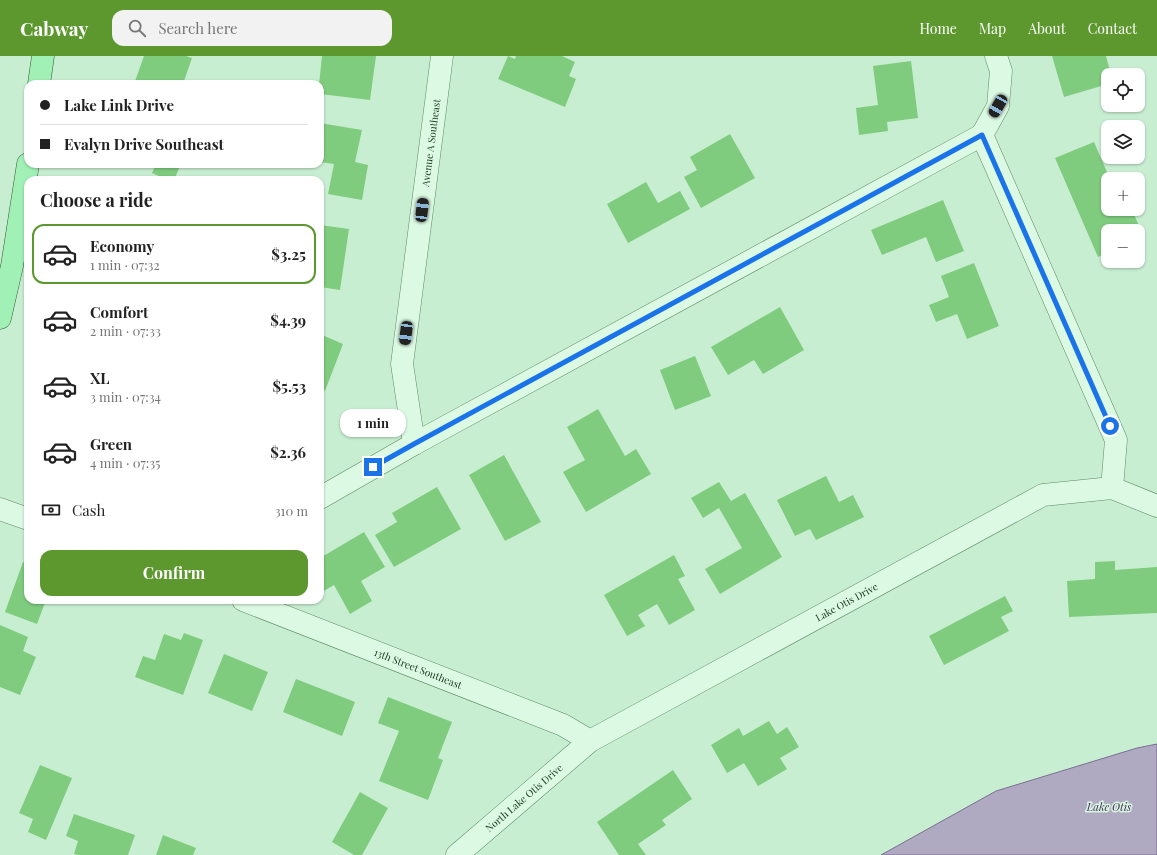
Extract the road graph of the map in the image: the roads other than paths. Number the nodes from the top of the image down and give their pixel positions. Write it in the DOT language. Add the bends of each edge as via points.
graph roads {
  1 [pos="43,56"];
  2 [pos="442,56"];
  3 [pos="996,56"];
  4 [pos="40,80"];
  5 [pos="982,135"];
  6 [pos="24,190"];
  7 [pos="0,318"];
  8 [pos="414,444"];
  9 [pos="1112,488"];
  10 [pos="324,496"];
  11 [pos="1157,506"];
  12 [pos="0,509"];
  13 [pos="24,518"];
  14 [pos="253,604"];
  15 [pos="590,742"];
  16 [pos="457,855"];
  1 -- 4 [label="main road"];
  2 -- 8 [label="street, Avenue A Southeast" via="402,364"];
  3 -- 5 [label="street" via="1001,71 998,106"];
  5 -- 8 [label="street"];
  5 -- 9 [label="street" via="1116,440"];
  6 -- 7 [label="main road" via="12,266"];
  8 -- 10 [label="street"];
  9 -- 11 [label="street"];
  9 -- 15 [label="street, Lake Otis Drive" via="1043,495"];
  12 -- 13 [label="street"];
  14 -- 15 [label="street, 13th Street Southeast" via="564,725"];
  15 -- 16 [label="street, North Lake Otis Drive"];
}
